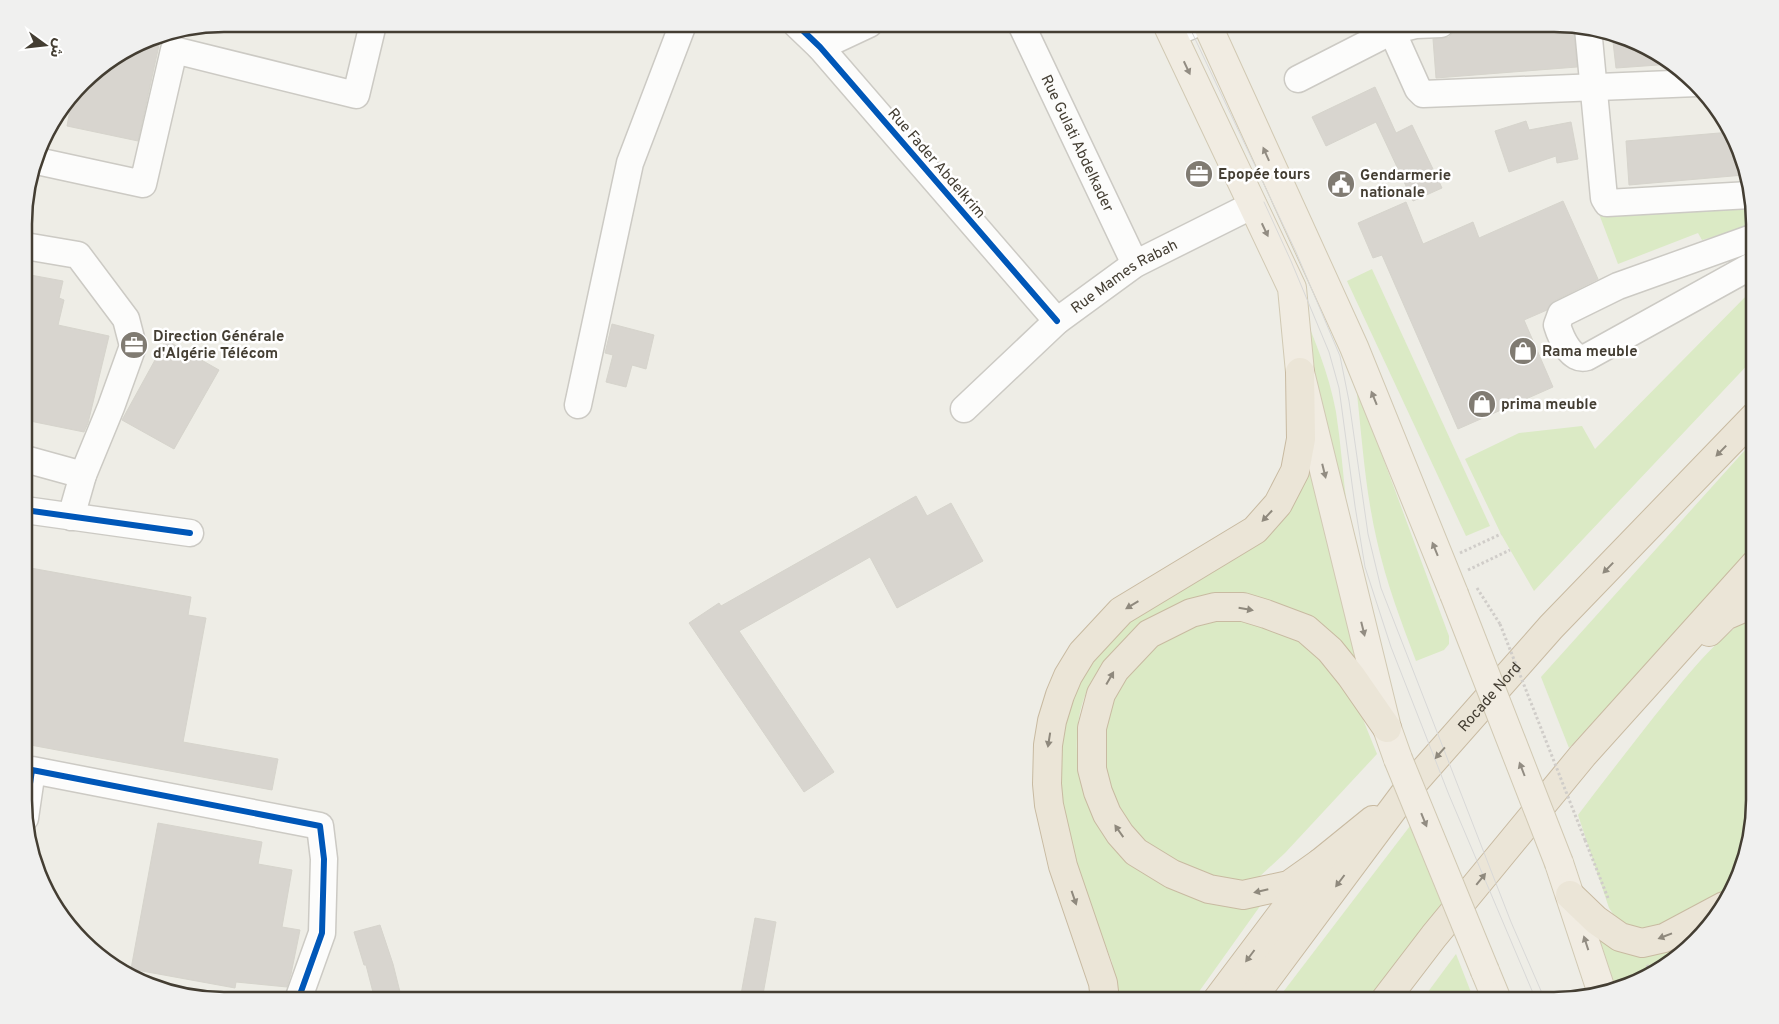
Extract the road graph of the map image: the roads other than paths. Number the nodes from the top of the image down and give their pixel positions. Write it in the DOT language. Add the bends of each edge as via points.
graph roads {
  1 [pos="371,32"];
  2 [pos="680,32"];
  3 [pos="804,32"];
  4 [pos="852,32"];
  5 [pos="1025,32"];
  6 [pos="1180,32"];
  7 [pos="1211,32"];
  8 [pos="1385,32"];
  9 [pos="1394,32"];
  10 [pos="1589,35"];
  11 [pos="820,47"];
  12 [pos="1298,79"];
  13 [pos="1685,84"];
  14 [pos="1594,88"];
  15 [pos="43,162"];
  16 [pos="1744,195"];
  17 [pos="1253,205"];
  18 [pos="1746,239"];
  19 [pos="32,247"];
  20 [pos="1135,264"];
  21 [pos="1746,269"];
  22 [pos="1057,321"];
  23 [pos="1300,372"];
  24 [pos="578,405"];
  25 [pos="964,408"];
  26 [pos="1746,425"];
  27 [pos="32,461"];
  28 [pos="82,475"];
  29 [pos="32,511"];
  30 [pos="71,517"];
  31 [pos="190,533"];
  32 [pos="1746,574"];
  33 [pos="1746,607"];
  34 [pos="1387,728"];
  35 [pos="1583,755"];
  36 [pos="32,770"];
  37 [pos="1404,796"];
  38 [pos="1320,863"];
  39 [pos="1570,895"];
  40 [pos="1708,915"];
  41 [pos="1434,936"];
  42 [pos="1600,986"];
  43 [pos="301,992"];
  44 [pos="1104,992"];
  45 [pos="1224,992"];
  46 [pos="1257,992"];
  47 [pos="1391,992"];
  48 [pos="1402,992"];
  49 [pos="1494,992"];
  1 -- 15 [label="street" via="356,95 174,50 143,184"];
  2 -- 24 [label="street" via="630,163"];
  3 -- 11 [label="street, Rue Fader Abdelkrim"];
  4 -- 11 [label="street"];
  5 -- 20 [label="street, Rue Gulati Abdelkader"];
  6 -- 17 [label="main road, one-way"];
  39 -- 7 [label="main road, one-way, bridge" via="1354,347"];
  8 -- 12 [label="street"];
  9 -- 14 [label="street" via="1423,94"];
  10 -- 14 [label="street"];
  11 -- 22 [label="street, Rue Fader Abdelkrim"];
  13 -- 14 [label="street"];
  14 -- 16 [label="street" via="1604,198 1608,203"];
  17 -- 20 [label="street, Rue Mames Rabah"];
  17 -- 23 [label="main road, one-way" via="1292,288"];
  18 -- 21 [label="street" via="1605,292 1561,314 1557,325 1572,354 1587,357"];
  19 -- 28 [label="street" via="78,255 126,319 132,346"];
  20 -- 22 [label="street, Rue Mames Rabah"];
  22 -- 25 [label="street, Rue Mames Rabah"];
  23 -- 34 [label="main road, one-way"];
  23 -- 44 [label="highway, one-way" via="1301,439 1296,471 1278,504 1254,530 1122,611 1082,654 1060,695 1048,745 1049,805 1063,866"];
  26 -- 37 [label="highway, Rocade Nord, one-way" via="1551,627"];
  27 -- 28 [label="street"];
  28 -- 30 [label="street"];
  29 -- 30 [label="street"];
  30 -- 31 [label="street"];
  32 -- 35 [label="highway"];
  33 -- 35 [label="highway" via="1726,616"];
  38 -- 34 [label="highway, one-way" via="1289,885 1243,895 1209,889 1179,877 1136,852 1108,814 1092,769 1092,728 1101,694 1115,670 1149,634 1191,613 1215,607 1243,607 1306,629 1330,650"];
  34 -- 49 [label="main road, one-way, bridge"];
  41 -- 35 [label="highway, one-way"];
  36 -- 43 [label="street" via="320,826 324,859 322,932"];
  37 -- 38 [label="highway"];
  37 -- 46 [label="highway, Rocade Nord, one-way"];
  38 -- 45 [label="highway, one-way"];
  40 -- 39 [label="highway, one-way" via="1664,938 1642,943 1620,937"];
  42 -- 39 [label="main road, one-way"];
  41 -- 47 [label="highway"];
  41 -- 48 [label="highway"];
}
